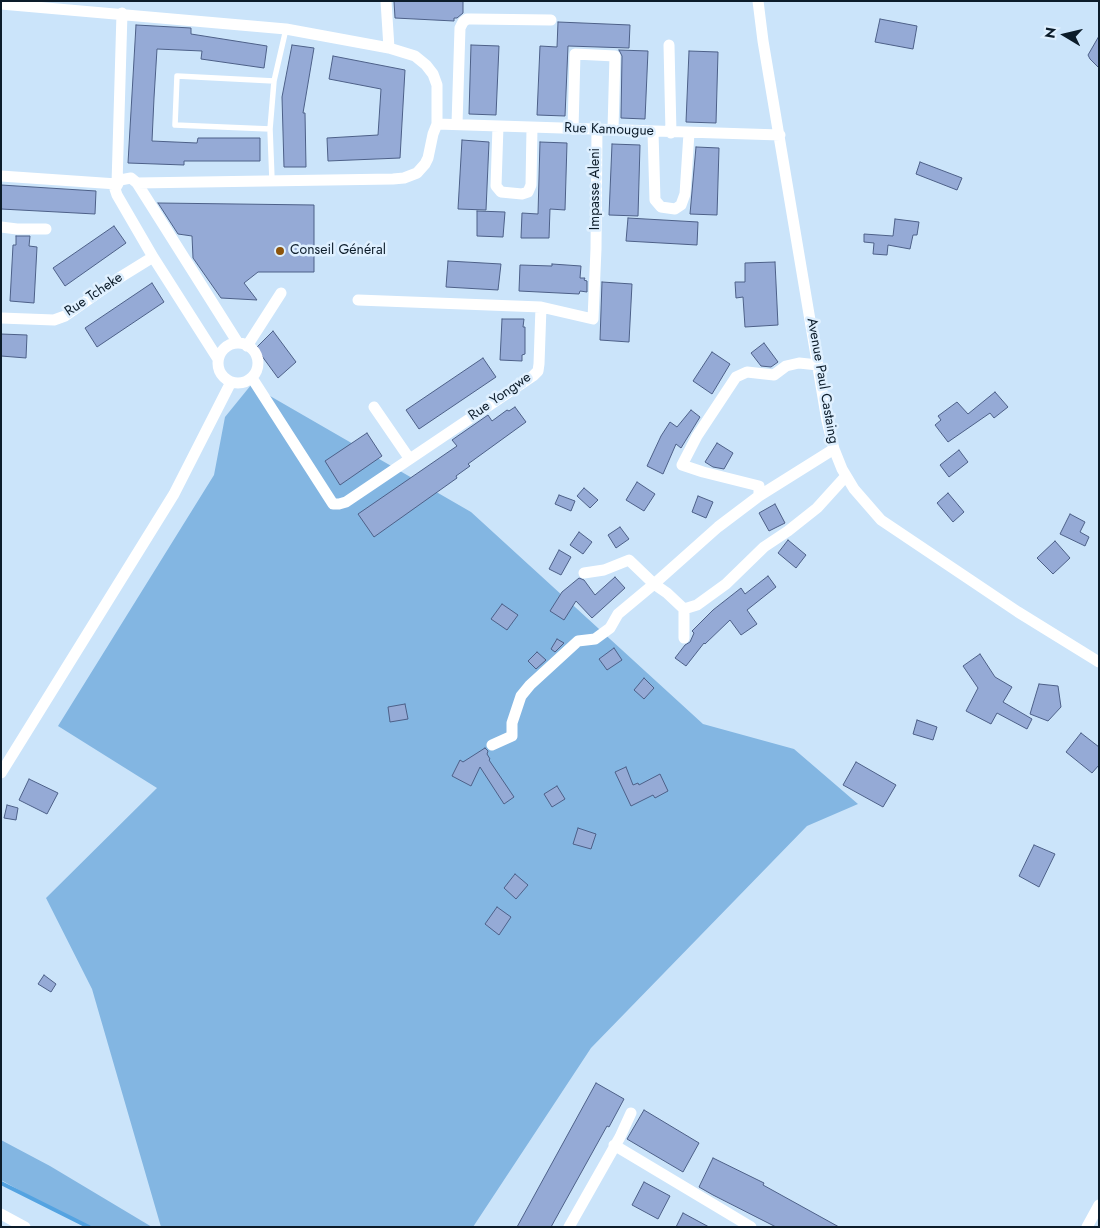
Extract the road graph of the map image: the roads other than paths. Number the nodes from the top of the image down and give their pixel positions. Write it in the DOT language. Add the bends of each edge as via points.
graph roads {
  1 [pos="386,1"];
  2 [pos="758,1"];
  3 [pos="1,4"];
  4 [pos="122,13"];
  5 [pos="551,20"];
  6 [pos="286,29"];
  7 [pos="669,45"];
  8 [pos="389,48"];
  9 [pos="274,80"];
  10 [pos="437,124"];
  11 [pos="457,124"];
  12 [pos="498,126"];
  13 [pos="532,128"];
  14 [pos="270,129"];
  15 [pos="573,129"];
  16 [pos="613,129"];
  17 [pos="597,130"];
  18 [pos="654,132"];
  19 [pos="670,133"];
  20 [pos="689,133"];
  21 [pos="780,135"];
  22 [pos="1,176"];
  23 [pos="272,180"];
  24 [pos="117,184"];
  25 [pos="137,184"];
  26 [pos="1,227"];
  27 [pos="46,229"];
  28 [pos="153,258"];
  29 [pos="281,293"];
  30 [pos="358,300"];
  31 [pos="540,307"];
  32 [pos="1,318"];
  33 [pos="243,344"];
  34 [pos="218,359"];
  35 [pos="818,365"];
  36 [pos="252,378"];
  37 [pos="231,382"];
  38 [pos="374,407"];
  39 [pos="834,449"];
  40 [pos="409,458"];
  41 [pos="846,476"];
  42 [pos="759,496"];
  43 [pos="584,573"];
  44 [pos="654,584"];
  45 [pos="684,608"];
  46 [pos="684,638"];
  47 [pos="1099,662"];
  48 [pos="492,745"];
  49 [pos="1,773"];
  50 [pos="631,1113"];
  51 [pos="614,1145"];
  52 [pos="1099,1205"];
  53 [pos="1,1214"];
  54 [pos="25,1227"];
  55 [pos="569,1227"];
  56 [pos="750,1227"];
  57 [pos="1087,1227"];
  1 -- 8 [label="street"];
  2 -- 21 [label="street, Avenue Paul Castaing"];
  3 -- 4 [label="street"];
  4 -- 6 [label="street"];
  4 -- 24 [label="street"];
  5 -- 11 [label="street" via="465,20 460,28"];
  6 -- 8 [label="street"];
  6 -- 9 [label="lane"];
  7 -- 19 [label="street"];
  8 -- 10 [label="street" via="415,56 432,74 438,99"];
  9 -- 14 [label="lane"];
  9 -- 14 [label="lane" via="178,76 175,125"];
  10 -- 11 [label="street, Rue Kamougue"];
  10 -- 23 [label="street" via="426,164 411,176"];
  11 -- 12 [label="street, Rue Kamougue"];
  12 -- 13 [label="street, Rue Kamougue"];
  12 -- 13 [label="street" via="496,186 500,192 522,194 528,192 531,185"];
  13 -- 15 [label="street, Rue Kamougue"];
  14 -- 23 [label="lane"];
  15 -- 16 [label="street" via="575,54 615,56"];
  15 -- 17 [label="street, Rue Kamougue"];
  16 -- 17 [label="street, Rue Kamougue"];
  16 -- 18 [label="street, Rue Kamougue"];
  17 -- 31 [label="street, Impasse Aleni" via="593,319"];
  18 -- 19 [label="street, Rue Kamougue"];
  18 -- 20 [label="street" via="655,200 660,207 675,209 681,205 685,194"];
  19 -- 20 [label="street, Rue Kamougue"];
  20 -- 21 [label="street, Rue Kamougue"];
  21 -- 35 [label="street, Avenue Paul Castaing"];
  22 -- 24 [label="street"];
  23 -- 25 [label="street"];
  24 -- 25 [label="street" via="131,178"];
  24 -- 28 [label="street" via="117,195"];
  25 -- 33 [label="street"];
  26 -- 27 [label="street"];
  28 -- 32 [label="street, Rue Tcheke" via="65,316 54,320"];
  28 -- 34 [label="street"];
  29 -- 33 [label="street"];
  30 -- 31 [label="street"];
  31 -- 40 [label="street, Rue Yongwe" via="538,370"];
  33 -- 34 [label="street" via="226,347"];
  33 -- 36 [label="street" via="252,350 258,361"];
  34 -- 37 [label="street" via="220,373"];
  35 -- 39 [label="street, Avenue Paul Castaing"];
  35 -- 42 [label="street" via="799,363 786,366 774,375 747,372 736,377 682,465 759,486"];
  36 -- 37 [label="street" via="242,383"];
  36 -- 40 [label="street, Rue Yongwe" via="333,504 346,502"];
  37 -- 49 [label="street" via="174,494"];
  38 -- 40 [label="street"];
  39 -- 41 [label="street, Avenue Paul Castaing"];
  39 -- 42 [label="street"];
  41 -- 45 [label="street" via="817,508 764,547 726,584 697,605"];
  41 -- 47 [label="street, Avenue Paul Castaing" via="864,503 881,520"];
  42 -- 44 [label="street" via="718,527"];
  43 -- 44 [label="street" via="604,570 629,560"];
  44 -- 45 [label="street"];
  44 -- 48 [label="street" via="618,614 610,628 595,640 578,641 530,686 521,696 512,723 512,736"];
  45 -- 46 [label="street"];
  50 -- 51 [label="street"];
  51 -- 55 [label="street"];
  51 -- 56 [label="street"];
  52 -- 57 [label="street"];
  53 -- 54 [label="street"];
}
